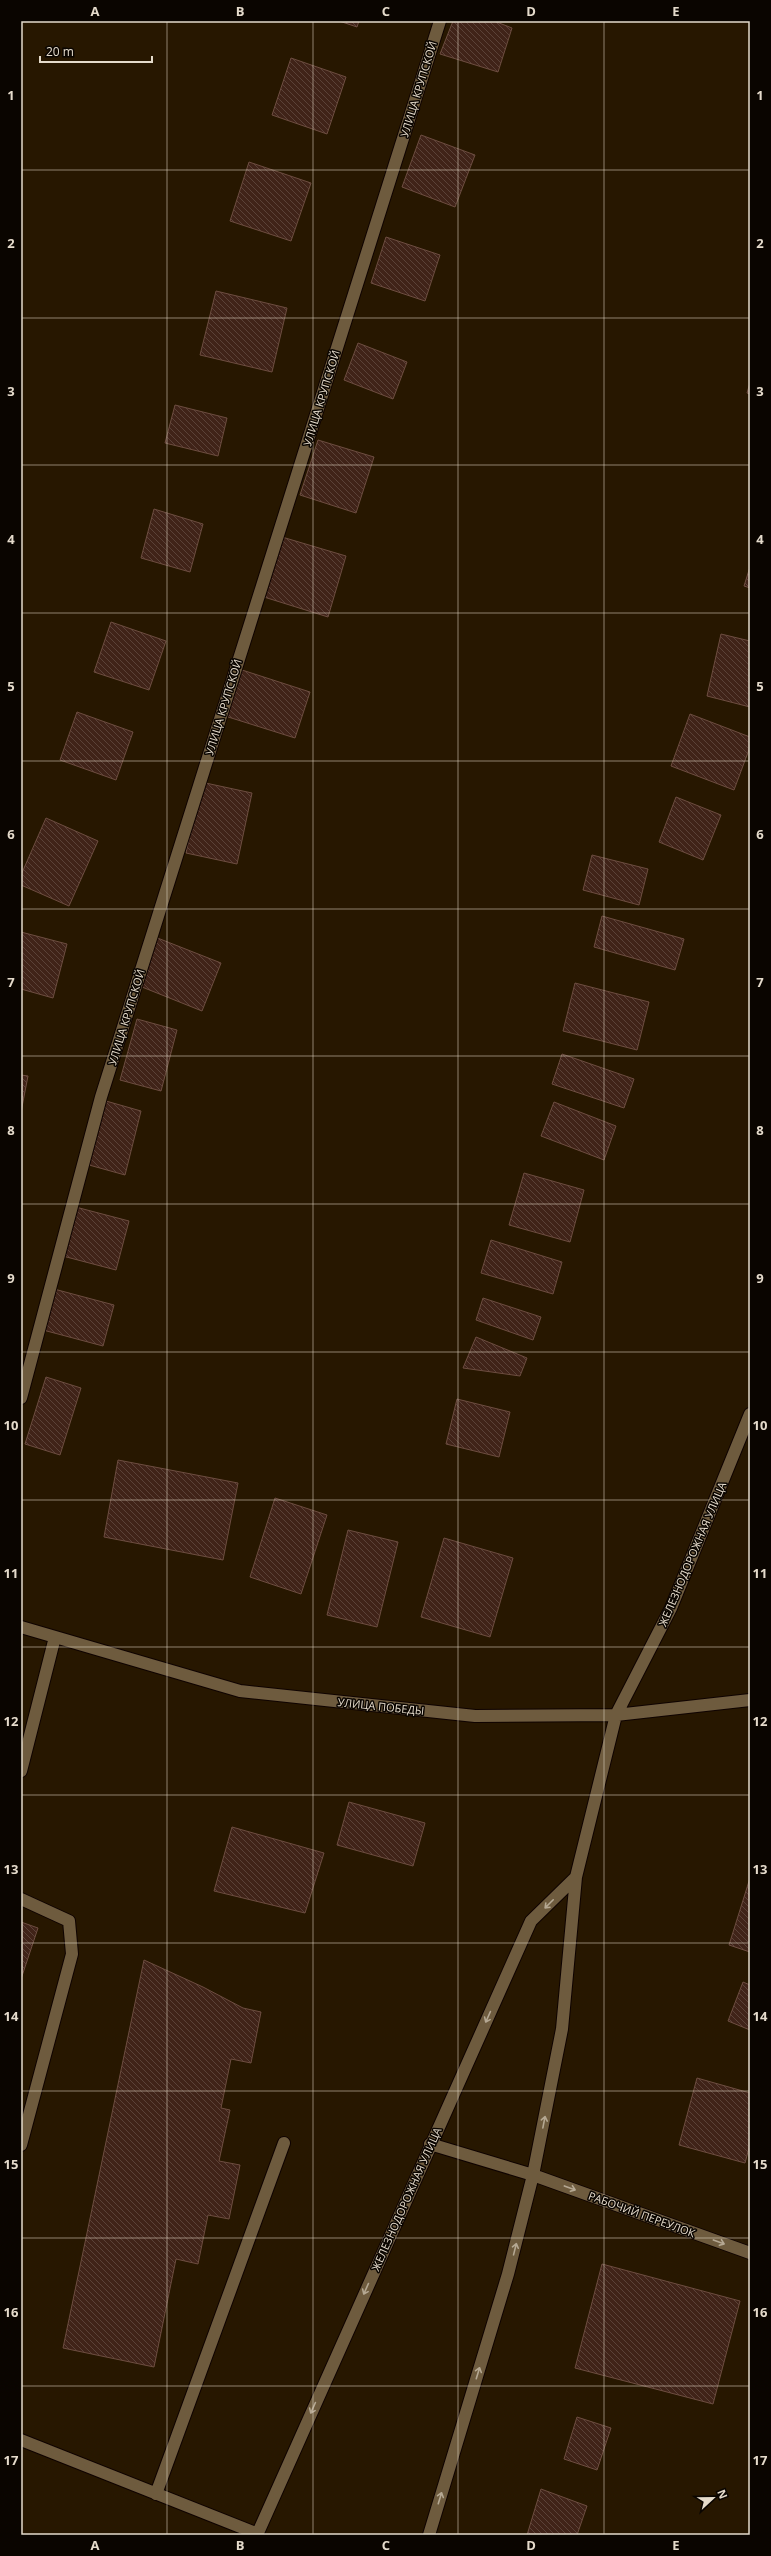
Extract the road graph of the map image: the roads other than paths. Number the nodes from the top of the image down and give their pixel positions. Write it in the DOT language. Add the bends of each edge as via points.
graph roads {
  1 [pos="440,21"];
  2 [pos="21,1398"];
  3 [pos="750,1414"];
  4 [pos="21,1627"];
  5 [pos="55,1637"];
  6 [pos="750,1700"];
  7 [pos="616,1715"];
  8 [pos="21,1772"];
  9 [pos="576,1877"];
  10 [pos="21,1899"];
  11 [pos="284,2143"];
  12 [pos="430,2144"];
  13 [pos="21,2145"];
  14 [pos="534,2175"];
  15 [pos="750,2253"];
  16 [pos="21,2440"];
  17 [pos="156,2494"];
  18 [pos="257,2534"];
  19 [pos="429,2535"];
  1 -- 2 [label="street, УЛИЦА КРУПСКОЙ" via="101,1097"];
  3 -- 7 [label="street, ЖЕЛЕЗНОДОРОЖНАЯ УЛИЦА" via="671,1608"];
  4 -- 5 [label="street, УЛИЦА ПОБЕДЫ"];
  5 -- 7 [label="street, УЛИЦА ПОБЕДЫ" via="240,1691 475,1716"];
  5 -- 8 [label="street"];
  6 -- 7 [label="street, УЛИЦА ПОБЕДЫ"];
  7 -- 9 [label="street, ЖЕЛЕЗНОДОРОЖНАЯ УЛИЦА"];
  9 -- 12 [label="street, ЖЕЛЕЗНОДОРОЖНАЯ УЛИЦА, one-way" via="531,1921"];
  14 -- 9 [label="street, ЖЕЛЕЗНОДОРОЖНАЯ УЛИЦА, one-way" via="562,2029"];
  10 -- 13 [label="street" via="69,1921 72,1954"];
  11 -- 17 [label="street"];
  12 -- 14 [label="street, РАБОЧИЙ ПЕРЕУЛОК"];
  12 -- 18 [label="street, ЖЕЛЕЗНОДОРОЖНАЯ УЛИЦА, one-way"];
  14 -- 15 [label="street, РАБОЧИЙ ПЕРЕУЛОК, one-way"];
  19 -- 14 [label="street, ЖЕЛЕЗНОДОРОЖНАЯ УЛИЦА, one-way" via="508,2274"];
  16 -- 17 [label="street"];
  17 -- 18 [label="street"];
}
